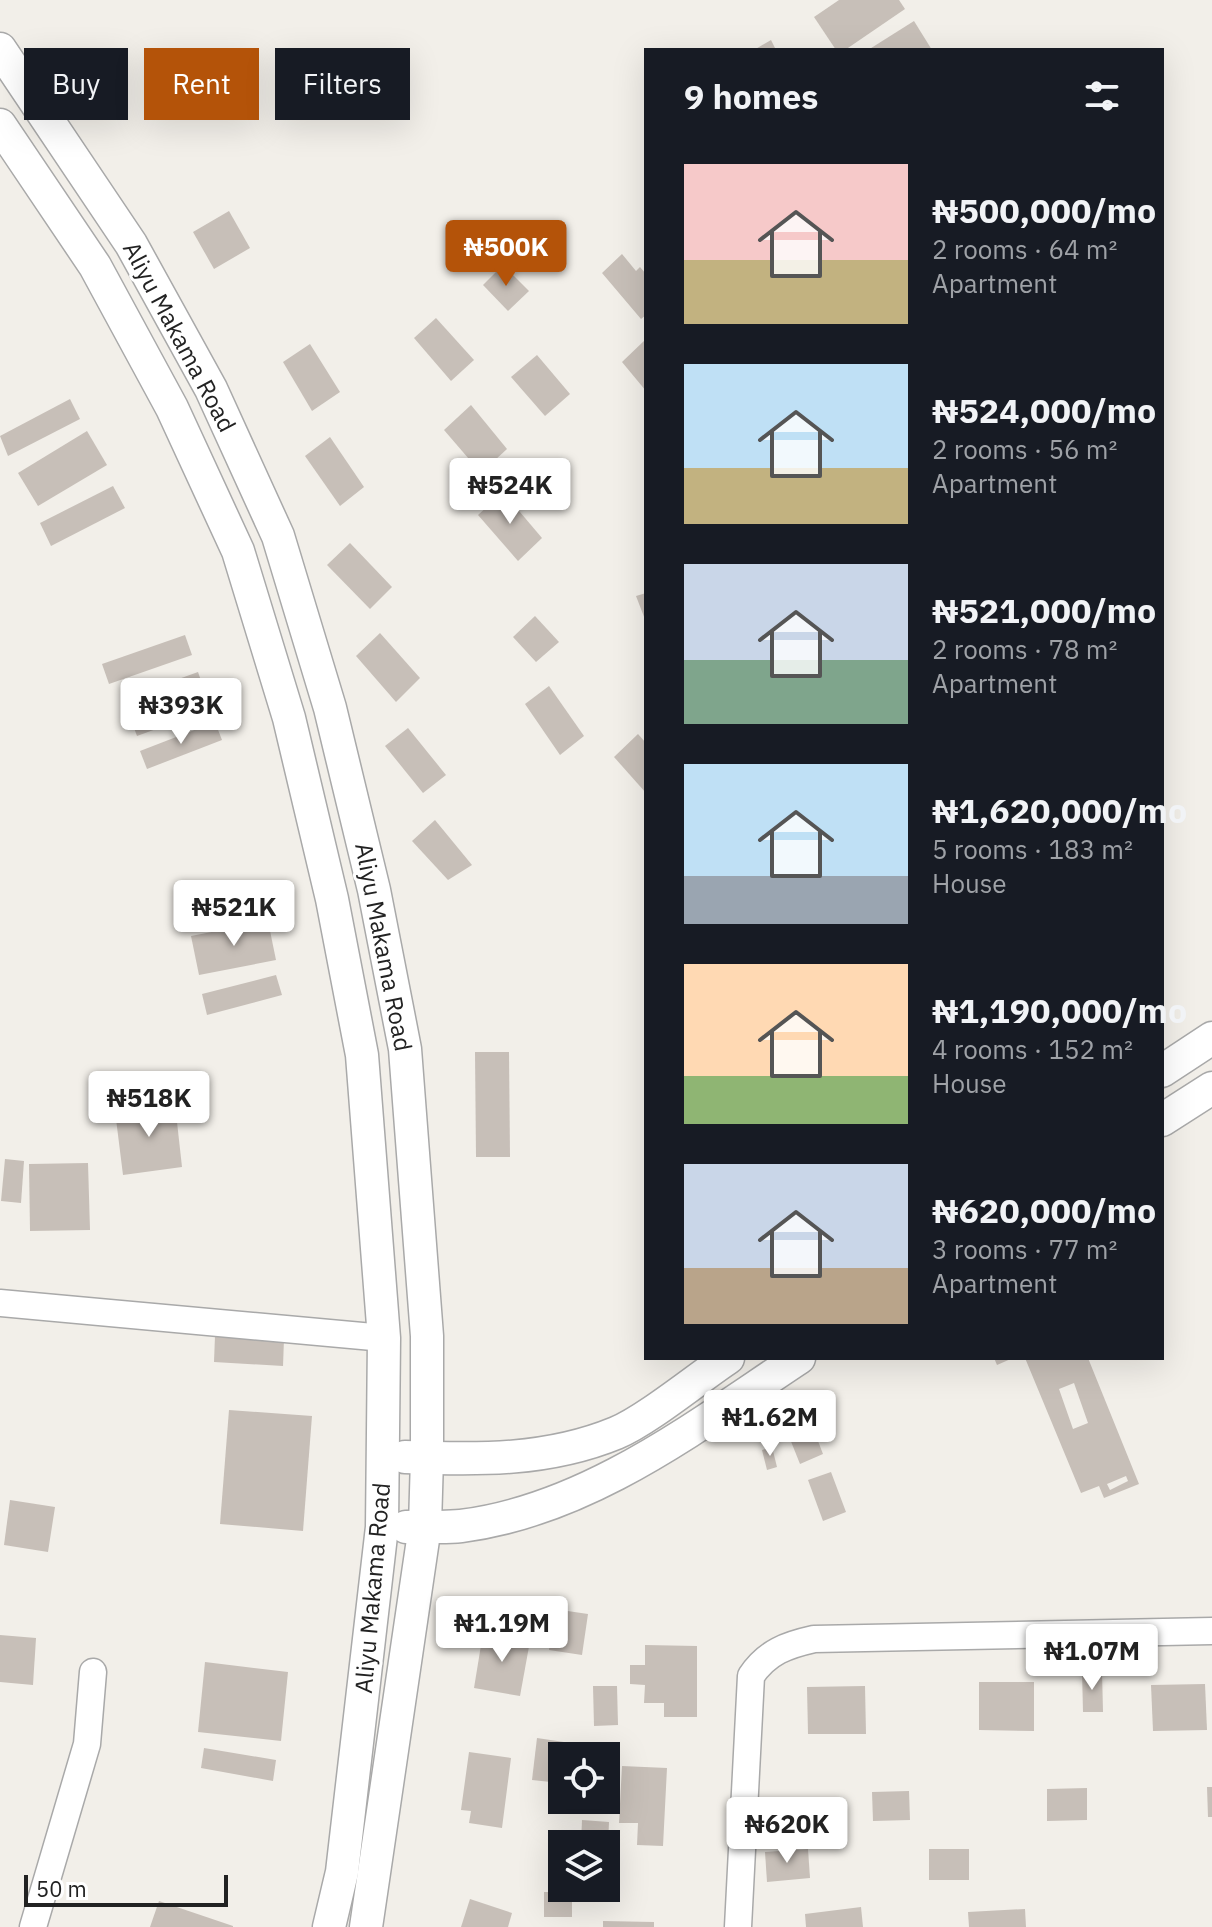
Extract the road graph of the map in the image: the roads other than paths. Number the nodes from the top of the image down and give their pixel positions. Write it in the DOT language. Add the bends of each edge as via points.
graph roads {
  1 [pos="0,49"];
  2 [pos="0,125"];
  3 [pos="1212,1038"];
  4 [pos="1164,1070"];
  5 [pos="1212,1088"];
  6 [pos="1164,1119"];
  7 [pos="0,1303"];
  8 [pos="384,1338"];
  9 [pos="725,1360"];
  10 [pos="796,1360"];
  11 [pos="384,1456"];
  12 [pos="427,1458"];
  13 [pos="425,1526"];
  14 [pos="382,1527"];
  15 [pos="1212,1631"];
  16 [pos="93,1672"];
  17 [pos="33,1927"];
  18 [pos="329,1927"];
  19 [pos="366,1927"];
  20 [pos="738,1927"];
  1 -- 12 [label="street, Aliyu Makama Road" via="131,244 211,389 278,536 326,693 374,890 405,1049 427,1336"];
  2 -- 8 [label="street, Aliyu Makama Road" via="95,266 172,408 238,551 289,718 362,1055"];
  3 -- 4 [label="street"];
  5 -- 6 [label="street"];
  7 -- 8 [label="street"];
  8 -- 11 [label="street, Aliyu Makama Road"];
  9 -- 12 [label="street" via="618,1432 536,1455"];
  10 -- 13 [label="street" via="619,1474 536,1509 460,1526"];
  11 -- 12 [label="street"];
  11 -- 14 [label="street, Aliyu Makama Road"];
  12 -- 13 [label="street, Aliyu Makama Road"];
  13 -- 14 [label="street"];
  13 -- 19 [label="street, Aliyu Makama Road"];
  14 -- 18 [label="street, Aliyu Makama Road" via="342,1872"];
  15 -- 20 [label="street" via="814,1639 784,1646 751,1676"];
  16 -- 17 [label="street" via="87,1744"];
}
